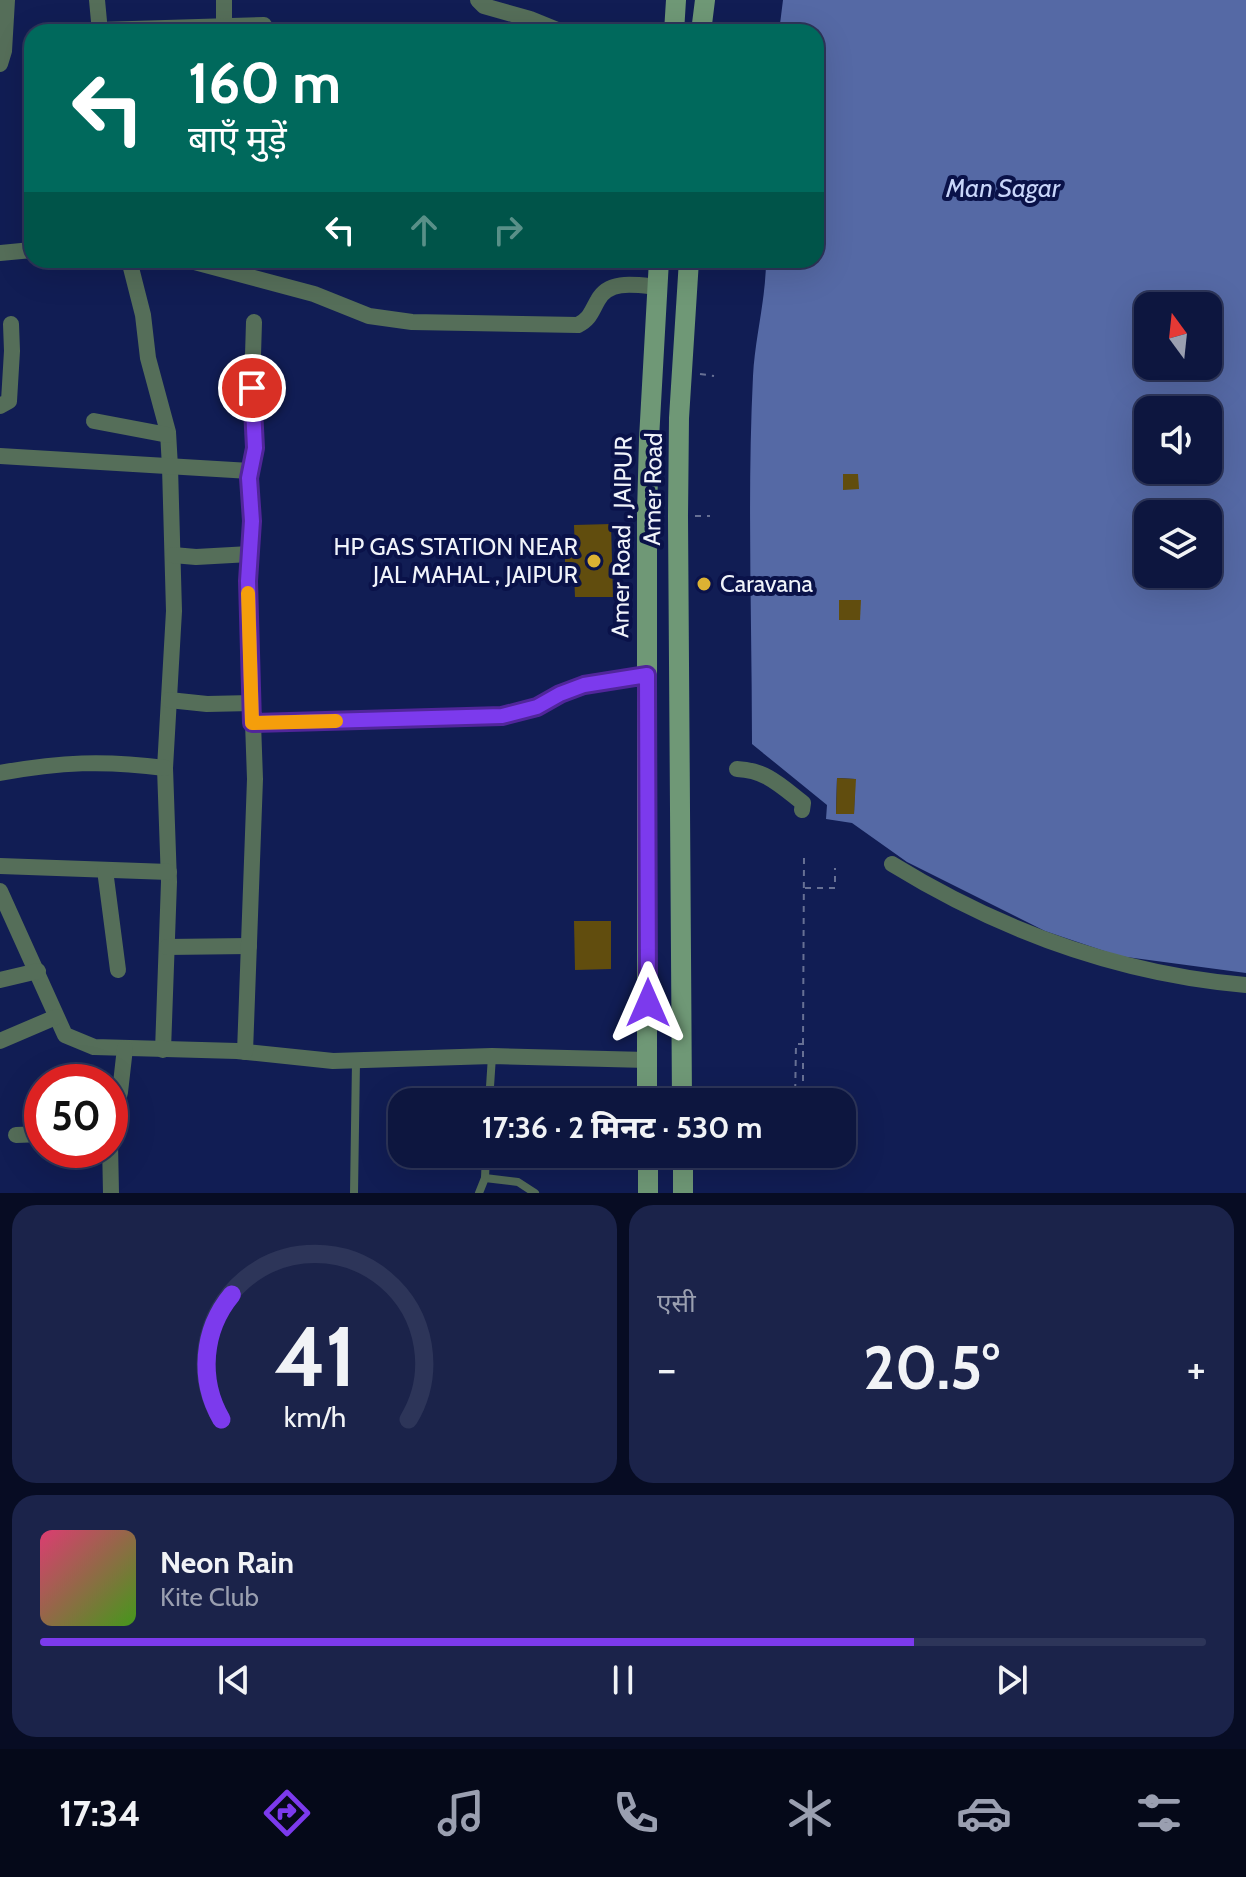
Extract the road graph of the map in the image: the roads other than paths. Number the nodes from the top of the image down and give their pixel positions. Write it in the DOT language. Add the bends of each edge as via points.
graph roads {
  1 [pos="7,0"];
  2 [pos="97,0"];
  3 [pos="224,0"];
  4 [pos="676,0"];
  5 [pos="705,0"];
  6 [pos="482,2"];
  7 [pos="99,24"];
  8 [pos="224,24"];
  9 [pos="542,24"];
  10 [pos="674,24"];
  11 [pos="702,24"];
  12 [pos="0,64"];
  13 [pos="24,251"];
  14 [pos="0,253"];
  15 [pos="131,268"];
  16 [pos="217,268"];
  17 [pos="659,268"];
  18 [pos="689,268"];
  19 [pos="658,287"];
  20 [pos="254,322"];
  21 [pos="11,324"];
  22 [pos="0,406"];
  23 [pos="94,421"];
  24 [pos="168,435"];
  25 [pos="0,456"];
  26 [pos="170,467"];
  27 [pos="250,471"];
  28 [pos="250,554"];
  29 [pos="173,555"];
  30 [pos="647,650"];
  31 [pos="678,650"];
  32 [pos="647,675"];
  33 [pos="169,700"];
  34 [pos="252,703"];
  35 [pos="252,723"];
  36 [pos="165,768"];
  37 [pos="737,769"];
  38 [pos="0,773"];
  39 [pos="802,810"];
  40 [pos="892,864"];
  41 [pos="0,866"];
  42 [pos="105,870"];
  43 [pos="169,872"];
  44 [pos="0,891"];
  45 [pos="249,946"];
  46 [pos="167,947"];
  47 [pos="118,970"];
  48 [pos="38,971"];
  49 [pos="0,980"];
  50 [pos="1246,985"];
  51 [pos="56,1017"];
  52 [pos="0,1041"];
  53 [pos="125,1048"];
  54 [pos="163,1050"];
  55 [pos="245,1052"];
  56 [pos="492,1056"];
  57 [pos="647,1060"];
  58 [pos="356,1061"];
  59 [pos="123,1064"];
  60 [pos="490,1088"];
  61 [pos="647,1088"];
  62 [pos="682,1088"];
  63 [pos="16,1135"];
  64 [pos="24,1135"];
  65 [pos="110,1168"];
  66 [pos="485,1168"];
  67 [pos="648,1168"];
  68 [pos="683,1168"];
  69 [pos="485,1178"];
  70 [pos="111,1193"];
  71 [pos="354,1193"];
  72 [pos="479,1193"];
  73 [pos="535,1193"];
  74 [pos="648,1193"];
  75 [pos="683,1193"];
  1 -- 12 [label="street"];
  2 -- 7 [label="street"];
  3 -- 8 [label="street"];
  4 -- 10 [label="main road"];
  5 -- 11 [label="main road"];
  6 -- 9 [label="street"];
  13 -- 14 [label="street"];
  15 -- 24 [label="street"];
  16 -- 19 [label="street" via="314,294 369,316 412,322 578,325 591,316 609,288"];
  17 -- 19 [label="main road, Amer Road , JAIPUR"];
  18 -- 31 [label="main road, Amer Road" via="678,460"];
  19 -- 30 [label="main road, Amer Road , JAIPUR" via="649,439"];
  20 -- 27 [label="street" via="255,448"];
  21 -- 22 [label="street" via="9,401"];
  23 -- 24 [label="street"];
  24 -- 26 [label="street"];
  25 -- 26 [label="street"];
  26 -- 27 [label="street"];
  26 -- 29 [label="street"];
  27 -- 28 [label="street"];
  28 -- 29 [label="street"];
  28 -- 34 [label="street"];
  29 -- 33 [label="street"];
  30 -- 31 [label="main road"];
  30 -- 32 [label="main road, Amer Road , JAIPUR"];
  31 -- 62 [label="main road, Amer Road"];
  32 -- 35 [label="lane" via="584,685 502,716"];
  32 -- 57 [label="main road, Amer Road , JAIPUR"];
  33 -- 34 [label="street"];
  33 -- 36 [label="street"];
  34 -- 35 [label="street"];
  35 -- 45 [label="street"];
  36 -- 38 [label="street" via="53,763"];
  36 -- 43 [label="street"];
  37 -- 39 [label="street" via="768,776 803,803"];
  40 -- 50 [label="street" via="958,902 1059,946 1144,969"];
  41 -- 42 [label="street"];
  42 -- 43 [label="street"];
  42 -- 47 [label="street"];
  43 -- 46 [label="street"];
  44 -- 48 [label="street"];
  45 -- 46 [label="street"];
  45 -- 55 [label="street"];
  46 -- 54 [label="street"];
  48 -- 49 [label="street"];
  48 -- 51 [label="street"];
  51 -- 52 [label="street"];
  51 -- 53 [label="street" via="65,1035 94,1047"];
  53 -- 54 [label="street"];
  53 -- 59 [label="street"];
  54 -- 55 [label="street"];
  55 -- 58 [label="street"];
  56 -- 57 [label="street"];
  56 -- 58 [label="street"];
  56 -- 60 [label="lane"];
  57 -- 61 [label="main road, Amer Road , JAIPUR"];
  58 -- 71 [label="lane"];
  63 -- 64 [label="street"];
  65 -- 70 [label="street"];
  66 -- 69 [label="lane"];
  67 -- 74 [label="main road"];
  68 -- 75 [label="main road"];
  69 -- 72 [label="lane"];
  69 -- 73 [label="lane" via="518,1182"];
}
